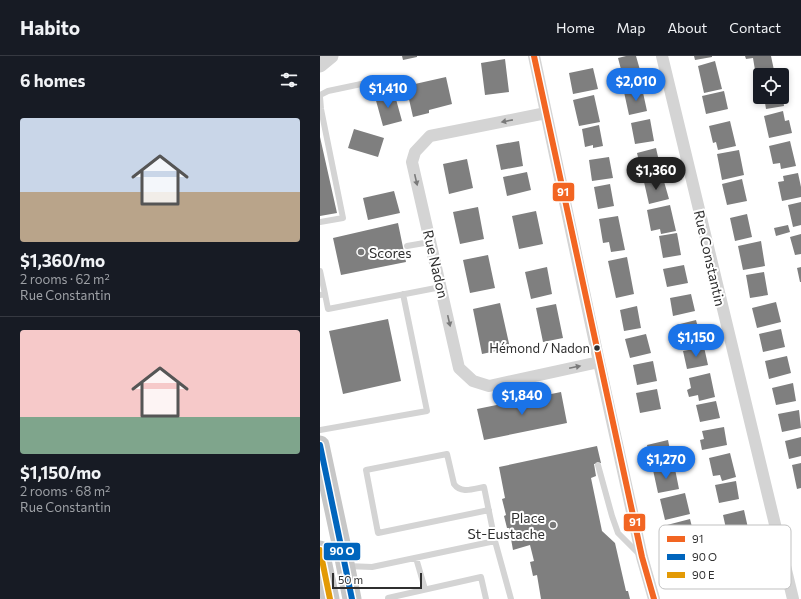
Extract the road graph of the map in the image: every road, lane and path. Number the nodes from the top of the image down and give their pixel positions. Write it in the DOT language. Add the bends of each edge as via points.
graph roads {
  1 [pos="331,56"];
  2 [pos="534,56"];
  3 [pos="662,56"];
  4 [pos="320,64"];
  5 [pos="366,83"];
  6 [pos="320,96"];
  7 [pos="320,106"];
  8 [pos="546,113"];
  9 [pos="320,222"];
  10 [pos="430,242"];
  11 [pos="407,246"];
  12 [pos="320,271"];
  13 [pos="441,287"];
  14 [pos="322,294"];
  15 [pos="403,294"];
  16 [pos="599,362"];
  17 [pos="320,430"];
  18 [pos="321,457"];
  19 [pos="598,465"];
  20 [pos="489,510"];
  21 [pos="775,525"];
  22 [pos="495,541"];
  23 [pos="642,557"];
  24 [pos="416,558"];
  25 [pos="321,561"];
  26 [pos="346,566"];
  27 [pos="425,589"];
  28 [pos="791,589"];
  29 [pos="330,599"];
  30 [pos="352,599"];
  31 [pos="388,599"];
  32 [pos="486,599"];
  33 [pos="509,599"];
  34 [pos="654,599"];
  35 [pos="793,599"];
  1 -- 4 [label="street"];
  2 -- 8 [label="street"];
  3 -- 21 [label="street, Rue Constantin"];
  5 -- 6 [label="lane" via="328,91"];
  6 -- 7 [label="lane"];
  7 -- 9 [label="lane" via="343,218"];
  8 -- 10 [label="street, Rue Nadon, one-way" via="430,136 415,152 412,162"];
  8 -- 16 [label="street"];
  10 -- 11 [label="lane"];
  10 -- 13 [label="street, Rue Nadon"];
  12 -- 14 [label="lane"];
  13 -- 15 [label="lane"];
  13 -- 16 [label="street, Rue Nadon, one-way" via="460,368 473,381 489,386"];
  14 -- 15 [label="lane" via="328,309"];
  15 -- 17 [label="lane" via="427,411"];
  16 -- 23 [label="street"];
  18 -- 26 [label="main road"];
  19 -- 23 [label="lane" via="618,533"];
  20 -- 20 [label="lane" via="484,487 465,491 457,488 447,454 366,470 378,533"];
  20 -- 22 [label="lane"];
  22 -- 24 [label="lane"];
  22 -- 33 [label="lane"];
  23 -- 34 [label="street"];
  24 -- 26 [label="lane" via="372,567"];
  24 -- 27 [label="lane"];
  25 -- 26 [label="street"];
  25 -- 29 [label="main road"];
  26 -- 30 [label="main road"];
  27 -- 31 [label="lane"];
  27 -- 32 [label="lane" via="481,577"];
  28 -- 35 [label="street, Rue Constantin"];
}
